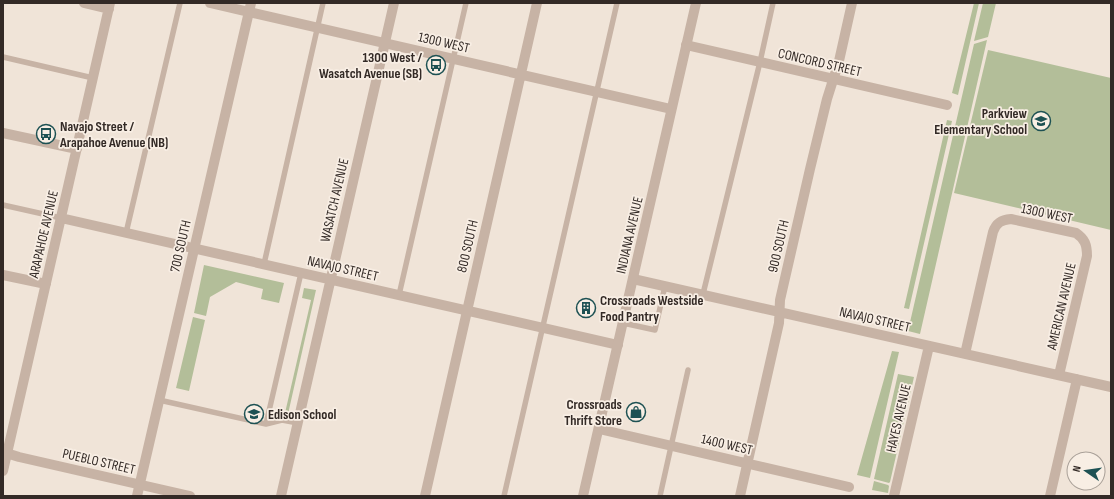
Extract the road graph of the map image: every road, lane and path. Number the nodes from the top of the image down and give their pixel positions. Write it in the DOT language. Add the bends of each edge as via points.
graph roads {
  1 [pos="84,3"];
  2 [pos="180,3"];
  3 [pos="210,3"];
  4 [pos="324,3"];
  5 [pos="394,3"];
  6 [pos="466,3"];
  7 [pos="537,3"];
  8 [pos="616,3"];
  9 [pos="696,3"];
  10 [pos="773,3"];
  11 [pos="852,3"];
  12 [pos="109,6"];
  13 [pos="250,7"];
  14 [pos="318,28"];
  15 [pos="384,43"];
  16 [pos="686,45"];
  17 [pos="3,57"];
  18 [pos="453,59"];
  19 [pos="760,62"];
  20 [pos="520,74"];
  21 [pos="93,78"];
  22 [pos="833,79"];
  23 [pos="596,92"];
  24 [pos="947,105"];
  25 [pos="671,109"];
  26 [pos="3,133"];
  27 [pos="76,150"];
  28 [pos="3,205"];
  29 [pos="61,218"];
  30 [pos="126,233"];
  31 [pos="1086,242"];
  32 [pos="194,248"];
  33 [pos="264,264"];
  34 [pos="301,273"];
  35 [pos="3,275"];
  36 [pos="633,278"];
  37 [pos="331,279"];
  38 [pos="46,284"];
  39 [pos="665,286"];
  40 [pos="703,294"];
  41 [pos="399,295"];
  42 [pos="467,310"];
  43 [pos="779,312"];
  44 [pos="623,323"];
  45 [pos="542,327"];
  46 [pos="618,344"];
  47 [pos="929,346"];
  48 [pos="965,354"];
  49 [pos="688,370"];
  50 [pos="1059,375"];
  51 [pos="1077,379"];
  52 [pos="1111,387"];
  53 [pos="159,400"];
  54 [pos="298,423"];
  55 [pos="266,424"];
  56 [pos="599,429"];
  57 [pos="671,446"];
  58 [pos="5,452"];
  59 [pos="747,463"];
  60 [pos="3,471"];
  61 [pos="140,484"];
  62 [pos="849,487"];
  63 [pos="137,496"];
  64 [pos="190,496"];
  65 [pos="281,496"];
  66 [pos="425,496"];
  67 [pos="504,496"];
  68 [pos="583,496"];
  69 [pos="660,496"];
  70 [pos="740,496"];
  71 [pos="894,496"];
  72 [pos="1050,496"];
  1 -- 12 [label="street"];
  2 -- 30 [label="lane"];
  3 -- 13 [label="street, 1300 WEST"];
  4 -- 14 [label="lane"];
  5 -- 15 [label="street, WASATCH AVENUE"];
  6 -- 18 [label="lane"];
  7 -- 20 [label="street, 800 SOUTH"];
  8 -- 23 [label="lane"];
  9 -- 16 [label="street, INDIANA AVENUE"];
  10 -- 19 [label="lane"];
  11 -- 22 [label="street, 900 SOUTH"];
  12 -- 21 [label="street, ARAPAHOE AVENUE"];
  13 -- 14 [label="street, 1300 WEST"];
  13 -- 32 [label="street, 700 SOUTH"];
  14 -- 15 [label="street, 1300 WEST"];
  14 -- 33 [label="lane"];
  15 -- 18 [label="street, 1300 WEST"];
  15 -- 37 [label="street, WASATCH AVENUE"];
  16 -- 19 [label="street, CONCORD STREET"];
  16 -- 25 [label="street, INDIANA AVENUE"];
  17 -- 21 [label="lane"];
  18 -- 20 [label="street, 1300 WEST"];
  18 -- 41 [label="lane"];
  19 -- 22 [label="street, CONCORD STREET"];
  19 -- 40 [label="lane"];
  20 -- 23 [label="street, 1300 WEST"];
  20 -- 42 [label="street, 800 SOUTH"];
  21 -- 27 [label="street, ARAPAHOE AVENUE"];
  22 -- 24 [label="street, CONCORD STREET"];
  22 -- 43 [label="street, 900 SOUTH"];
  23 -- 25 [label="street, 1300 WEST"];
  23 -- 45 [label="lane"];
  25 -- 36 [label="street, INDIANA AVENUE"];
  26 -- 27 [label="street"];
  27 -- 29 [label="street, ARAPAHOE AVENUE"];
  28 -- 29 [label="lane"];
  29 -- 30 [label="street, NAVAJO STREET"];
  29 -- 38 [label="street, ARAPAHOE AVENUE"];
  30 -- 32 [label="street, NAVAJO STREET"];
  31 -- 48 [label="street, 1300 WEST" via="1076,233 1011,219 1000,221 992,232"];
  31 -- 50 [label="street, AMERICAN AVENUE" via="1087,256"];
  32 -- 33 [label="street, NAVAJO STREET"];
  32 -- 53 [label="street, 700 SOUTH"];
  33 -- 34 [label="street, NAVAJO STREET"];
  34 -- 37 [label="street, NAVAJO STREET"];
  34 -- 55 [label="lane"];
  35 -- 38 [label="street"];
  36 -- 39 [label="street, NAVAJO STREET"];
  36 -- 44 [label="street, INDIANA AVENUE"];
  37 -- 41 [label="street, NAVAJO STREET"];
  37 -- 54 [label="street, WASATCH AVENUE"];
  38 -- 58 [label="street, ARAPAHOE AVENUE"];
  39 -- 40 [label="street, NAVAJO STREET"];
  39 -- 44 [label="lane" via="655,330"];
  40 -- 43 [label="street, NAVAJO STREET"];
  41 -- 42 [label="street, NAVAJO STREET"];
  42 -- 45 [label="street, NAVAJO STREET"];
  42 -- 66 [label="street, 800 SOUTH"];
  43 -- 47 [label="street, NAVAJO STREET"];
  43 -- 59 [label="street, 900 SOUTH"];
  44 -- 46 [label="street, INDIANA AVENUE"];
  45 -- 46 [label="street, NAVAJO STREET"];
  45 -- 67 [label="lane"];
  46 -- 56 [label="street, INDIANA AVENUE"];
  47 -- 48 [label="street, NAVAJO STREET"];
  47 -- 71 [label="street, HAYES AVENUE"];
  48 -- 50 [label="street, NAVAJO STREET"];
  49 -- 57 [label="lane"];
  50 -- 51 [label="street, NAVAJO STREET"];
  51 -- 52 [label="street, NAVAJO STREET"];
  51 -- 72 [label="street"];
  53 -- 55 [label="lane"];
  53 -- 61 [label="street, 700 SOUTH"];
  54 -- 55 [label="lane" via="282,420"];
  54 -- 65 [label="street, WASATCH AVENUE"];
  56 -- 57 [label="street, 1400 WEST"];
  56 -- 68 [label="street, INDIANA AVENUE"];
  57 -- 59 [label="street, 1400 WEST"];
  57 -- 69 [label="lane"];
  58 -- 60 [label="street, ARAPAHOE AVENUE"];
  58 -- 61 [label="street, PUEBLO STREET"];
  59 -- 62 [label="street, 1400 WEST"];
  59 -- 70 [label="street, 900 SOUTH"];
  61 -- 63 [label="street, 700 SOUTH"];
  61 -- 64 [label="street, PUEBLO STREET"];
}
